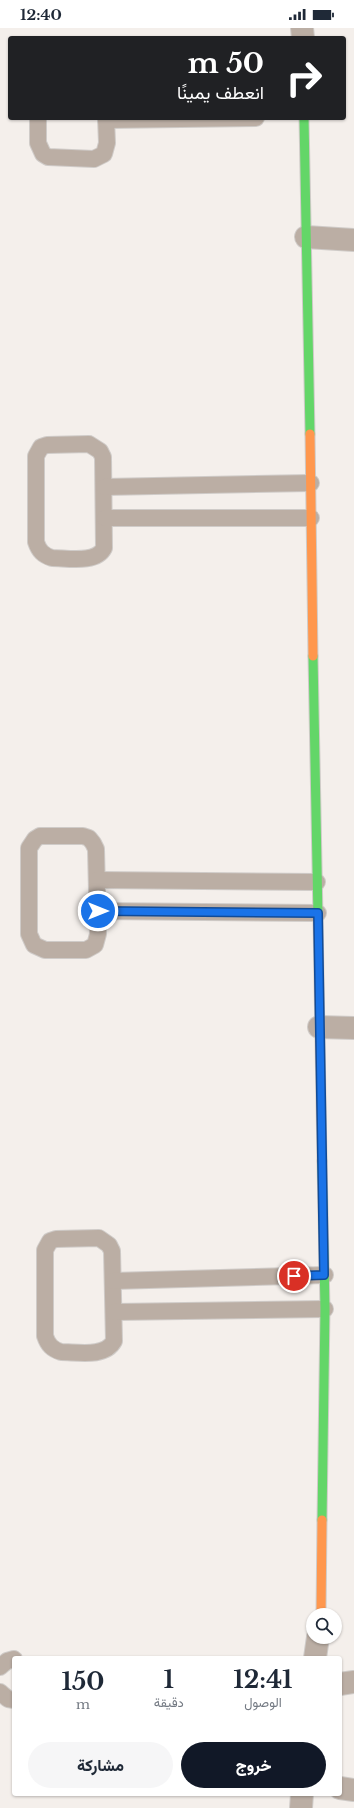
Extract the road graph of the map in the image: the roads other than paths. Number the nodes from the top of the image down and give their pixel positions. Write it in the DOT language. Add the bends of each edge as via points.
graph roads {
  1 [pos="38,120"];
  2 [pos="106,120"];
  3 [pos="304,120"];
  4 [pos="306,237"];
  5 [pos="354,240"];
  6 [pos="311,483"];
  7 [pos="104,487"];
  8 [pos="105,518"];
  9 [pos="311,518"];
  10 [pos="97,880"];
  11 [pos="318,882"];
  12 [pos="98,911"];
  13 [pos="318,913"];
  14 [pos="319,1027"];
  15 [pos="354,1028"];
  16 [pos="324,1275"];
  17 [pos="113,1281"];
  18 [pos="325,1309"];
  19 [pos="114,1312"];
  20 [pos="321,1608"];
  21 [pos="317,1644"];
  22 [pos="315,1656"];
  23 [pos="12,1660"];
  24 [pos="0,1667"];
  25 [pos="354,1682"];
  26 [pos="342,1684"];
  27 [pos="0,1692"];
  28 [pos="12,1700"];
  29 [pos="342,1788"];
  30 [pos="354,1790"];
  31 [pos="302,1796"];
  32 [pos="302,1808"];
  1 -- 2 [label="lane" via="39,149 54,159 94,158 104,154"];
  3 -- 4 [label="street"];
  4 -- 5 [label="street"];
  4 -- 6 [label="street"];
  6 -- 7 [label="lane"];
  6 -- 9 [label="street"];
  7 -- 8 [label="lane"];
  7 -- 8 [label="lane" via="103,458 95,446 47,445 38,451 36,542 41,553 52,558 98,556 104,548"];
  8 -- 9 [label="lane"];
  9 -- 11 [label="street"];
  10 -- 11 [label="lane"];
  10 -- 12 [label="lane"];
  10 -- 12 [label="lane" via="96,849 89,838 40,836 31,843 30,934 34,945 45,950 86,950 98,940"];
  11 -- 13 [label="street"];
  12 -- 13 [label="lane"];
  13 -- 14 [label="street"];
  14 -- 15 [label="street"];
  14 -- 16 [label="street"];
  16 -- 17 [label="lane"];
  16 -- 18 [label="street"];
  17 -- 19 [label="lane"];
  17 -- 19 [label="lane" via="112,1251 104,1240 56,1239 47,1245 45,1336 50,1347 61,1352 107,1350 114,1341"];
  18 -- 19 [label="lane"];
  18 -- 20 [label="street"];
  21 -- 22 [label="street"];
  23 -- 24 [label="lane"];
  25 -- 26 [label="street"];
  27 -- 28 [label="lane"];
  29 -- 30 [label="street"];
  31 -- 32 [label="street"];
}
